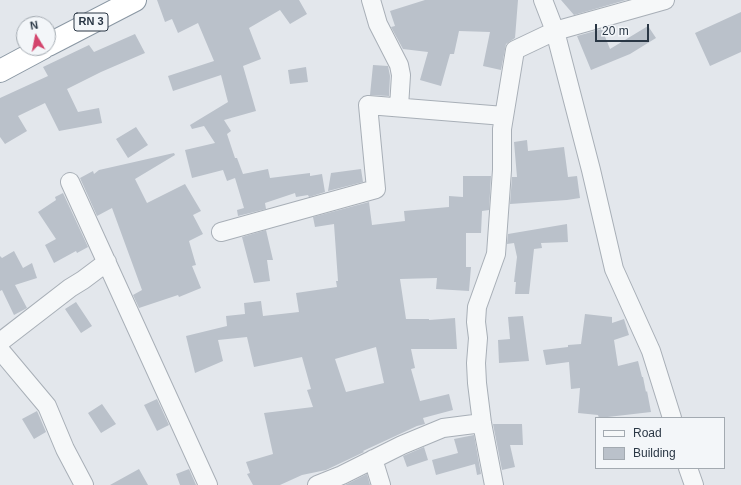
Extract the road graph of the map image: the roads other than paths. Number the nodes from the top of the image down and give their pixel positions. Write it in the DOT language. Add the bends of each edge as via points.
graph roads {
  1 [pos="135,0"];
  2 [pos="371,0"];
  3 [pos="543,0"];
  4 [pos="665,0"];
  5 [pos="555,31"];
  6 [pos="56,41"];
  7 [pos="28,56"];
  8 [pos="0,71"];
  9 [pos="399,107"];
  10 [pos="504,116"];
  11 [pos="70,182"];
  12 [pos="221,232"];
  13 [pos="107,262"];
  14 [pos="0,342"];
  15 [pos="0,350"];
  16 [pos="672,417"];
  17 [pos="482,423"];
  18 [pos="374,459"];
  19 [pos="688,469"];
  20 [pos="84,485"];
  21 [pos="208,485"];
  22 [pos="317,485"];
  23 [pos="381,485"];
  24 [pos="494,485"];
  25 [pos="694,485"];
  1 -- 6 [label="highway, RN 3"];
  2 -- 9 [label="street" via="378,24 399,65"];
  3 -- 5 [label="street"];
  4 -- 5 [label="street"];
  5 -- 10 [label="street" via="516,50"];
  5 -- 16 [label="street" via="614,269 651,351"];
  7 -- 8 [label="highway"];
  9 -- 10 [label="street"];
  9 -- 12 [label="street" via="368,105 376,189"];
  10 -- 17 [label="street" via="496,254 476,308 476,363"];
  11 -- 13 [label="street"];
  13 -- 14 [label="street"];
  13 -- 21 [label="street"];
  15 -- 20 [label="street" via="47,406 64,449"];
  17 -- 18 [label="street" via="443,428"];
  17 -- 24 [label="street"];
  18 -- 22 [label="street"];
  18 -- 23 [label="street"];
  19 -- 25 [label="street"];
}
